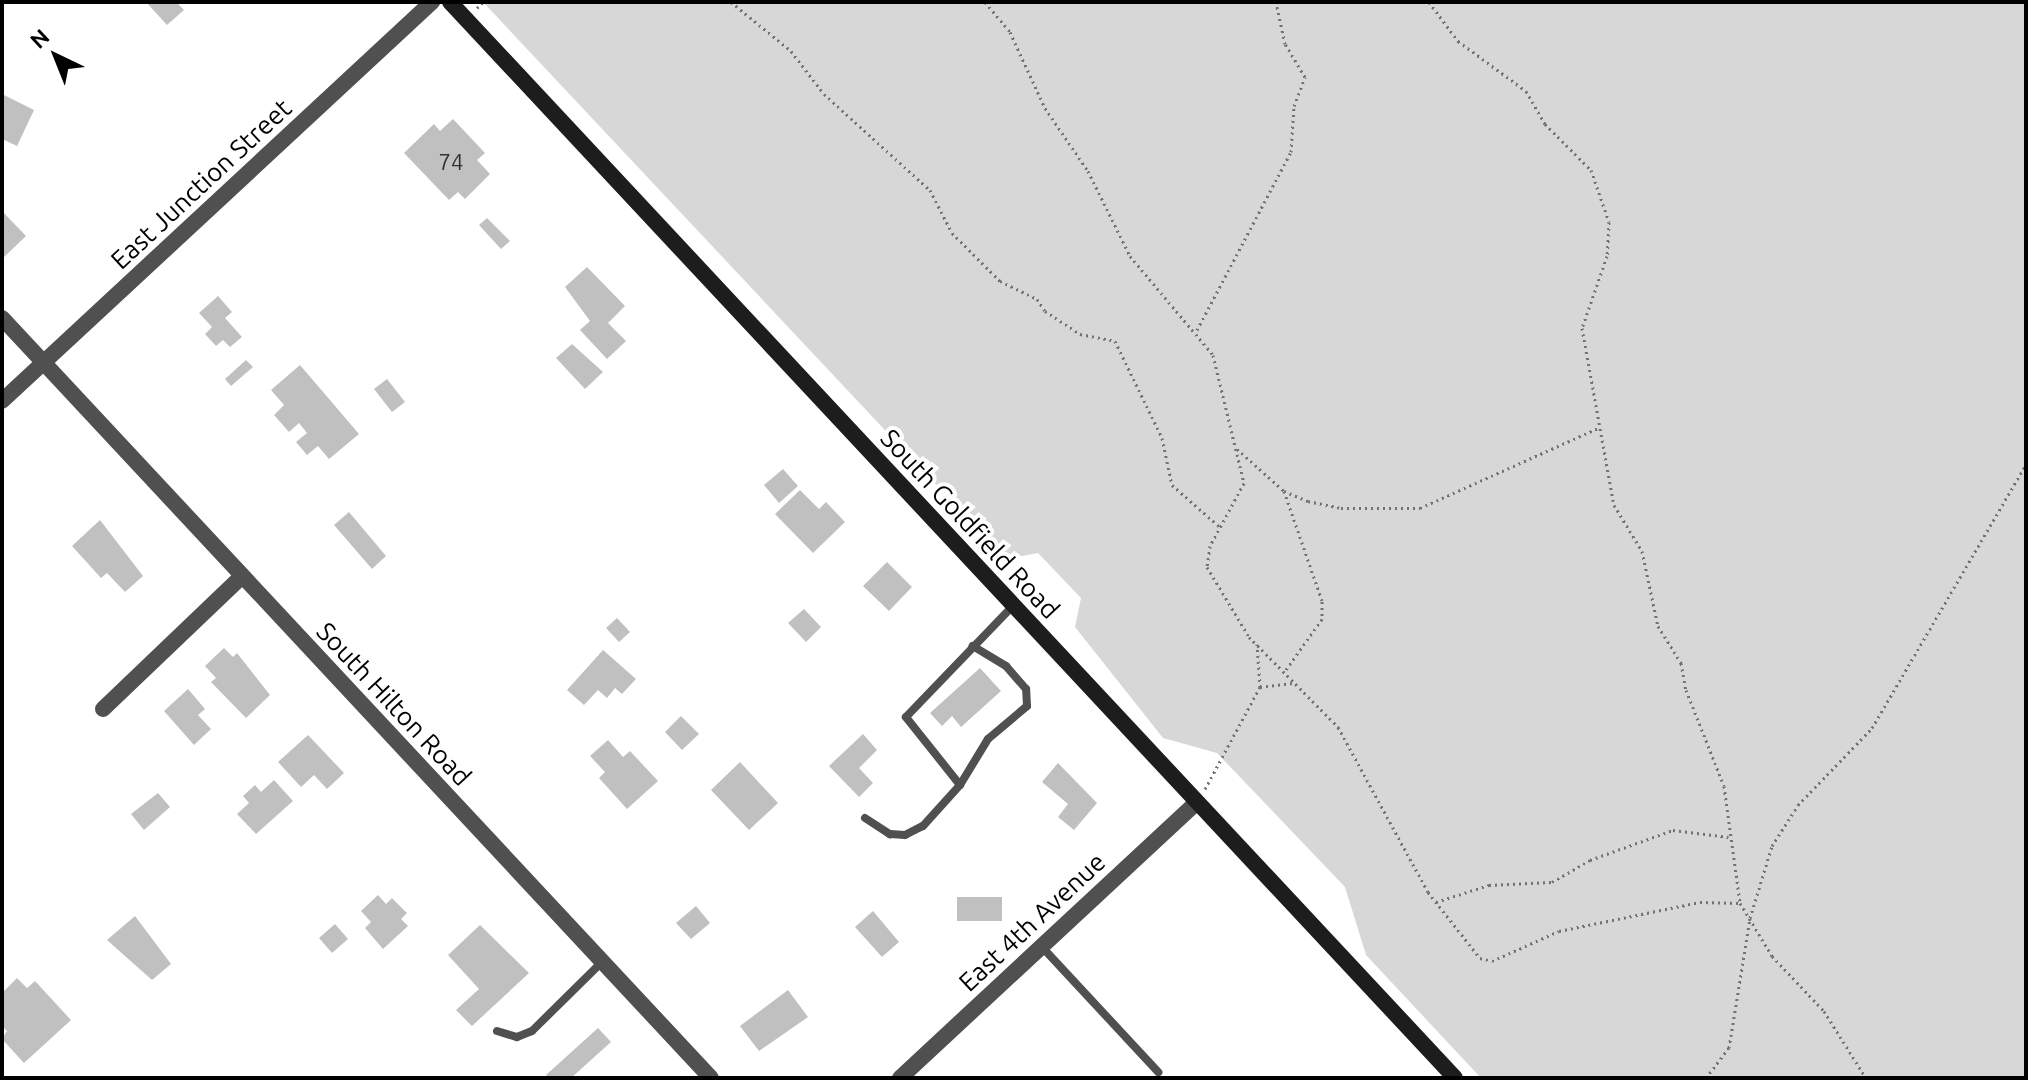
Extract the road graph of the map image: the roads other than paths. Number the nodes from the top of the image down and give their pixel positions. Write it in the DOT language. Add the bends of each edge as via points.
graph roads {
  1 [pos="432,2"];
  2 [pos="450,2"];
  3 [pos="2,318"];
  4 [pos="43,363"];
  5 [pos="2,401"];
  6 [pos="242,576"];
  7 [pos="1014,606"];
  8 [pos="973,646"];
  9 [pos="103,709"];
  10 [pos="960,785"];
  11 [pos="1197,802"];
  12 [pos="865,818"];
  13 [pos="1041,947"];
  14 [pos="602,962"];
  15 [pos="497,1031"];
  16 [pos="1158,1072"];
  17 [pos="711,1078"];
  18 [pos="900,1078"];
  19 [pos="1455,1078"];
  1 -- 4 [label="street, East Junction Street"];
  2 -- 7 [label="main road, South Goldfield Road"];
  3 -- 4 [label="street, South Hilton Road"];
  4 -- 5 [label="street, East Junction Street"];
  4 -- 6 [label="street, South Hilton Road"];
  6 -- 9 [label="street"];
  6 -- 14 [label="street, South Hilton Road"];
  7 -- 8 [label="lane"];
  7 -- 11 [label="main road, South Goldfield Road"];
  8 -- 10 [label="lane" via="907,711 909,727"];
  8 -- 10 [label="lane" via="1006,666 1029,699 1018,717 975,755"];
  10 -- 12 [label="lane" via="923,826 905,835 890,834"];
  11 -- 13 [label="street, East 4th Avenue"];
  11 -- 19 [label="main road, South Goldfield Road"];
  13 -- 16 [label="lane"];
  13 -- 18 [label="street, East 4th Avenue"];
  14 -- 15 [label="lane" via="532,1031 517,1037"];
  14 -- 17 [label="street, South Hilton Road"];
}
